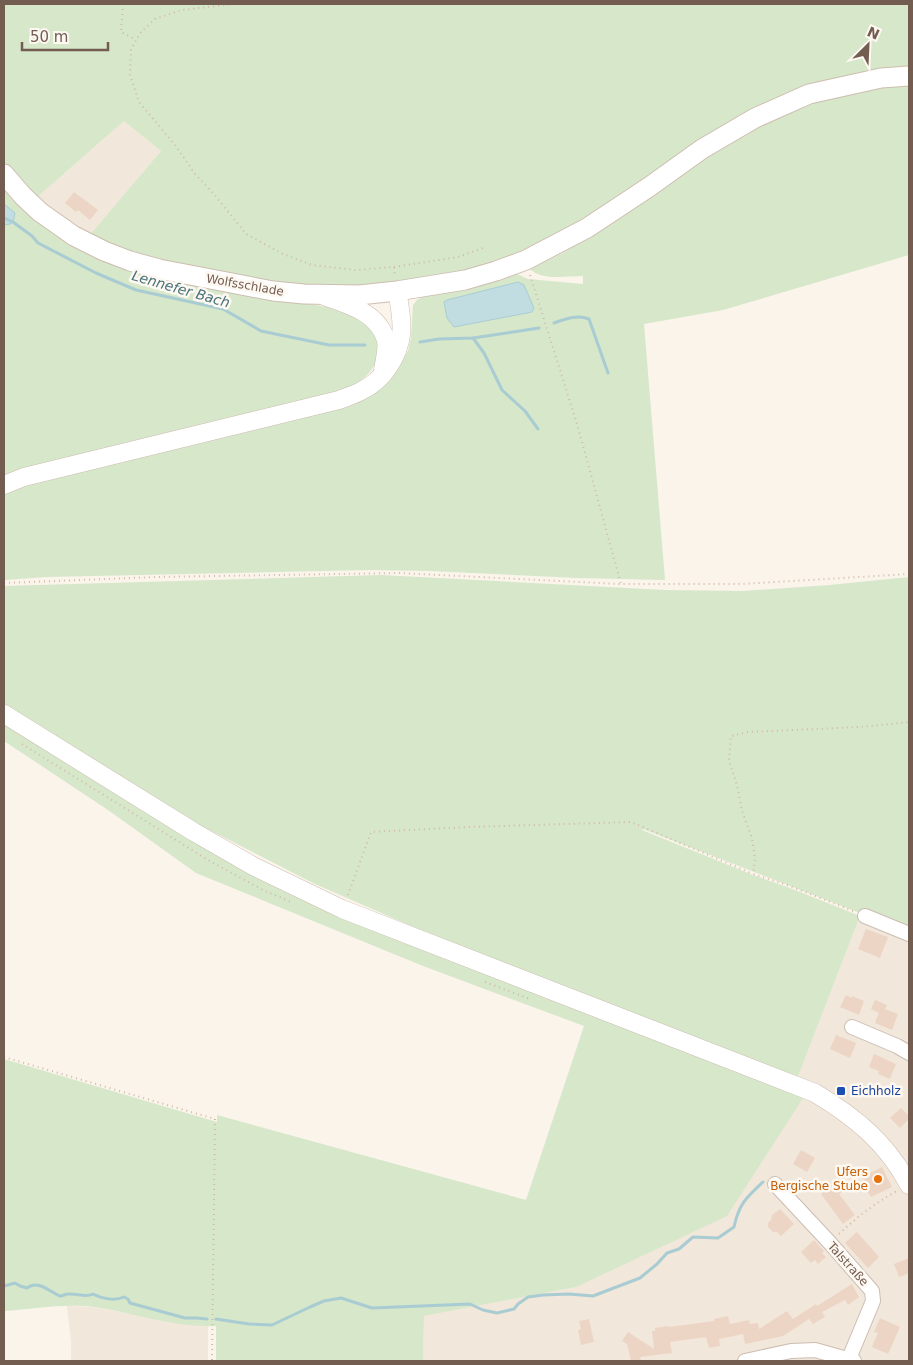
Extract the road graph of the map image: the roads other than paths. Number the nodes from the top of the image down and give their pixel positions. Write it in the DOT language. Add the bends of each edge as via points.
graph roads {
  1 [pos="909,76"];
  2 [pos="4,174"];
  3 [pos="397,291"];
  4 [pos="318,294"];
  5 [pos="383,375"];
  6 [pos="4,485"];
  7 [pos="4,714"];
  8 [pos="865,916"];
  9 [pos="909,934"];
  10 [pos="852,1028"];
  11 [pos="909,1053"];
  12 [pos="904,1162"];
  13 [pos="775,1184"];
  14 [pos="909,1184"];
  15 [pos="850,1360"];
  16 [pos="746,1361"];
  1 -- 3 [label="main road, Wolfsschlade" via="881,78 809,94 755,118 702,149 587,228 526,260 465,280"];
  2 -- 4 [label="main road, Wolfsschlade" via="40,212 74,236 130,261 273,291"];
  3 -- 4 [label="main road, Wolfsschlade" via="358,295"];
  3 -- 5 [label="street" via="401,342"];
  4 -- 5 [label="street" via="354,307 380,326 386,341"];
  5 -- 6 [label="street" via="361,391 339,400"];
  7 -- 12 [label="street" via="253,866 342,909 814,1093 856,1120"];
  8 -- 9 [label="street"];
  10 -- 11 [label="street"];
  12 -- 14 [label="street"];
  13 -- 15 [label="street, Talstraße" via="872,1291 873,1301"];
  15 -- 16 [label="street, Talstraße" via="815,1350 791,1351"];
}
